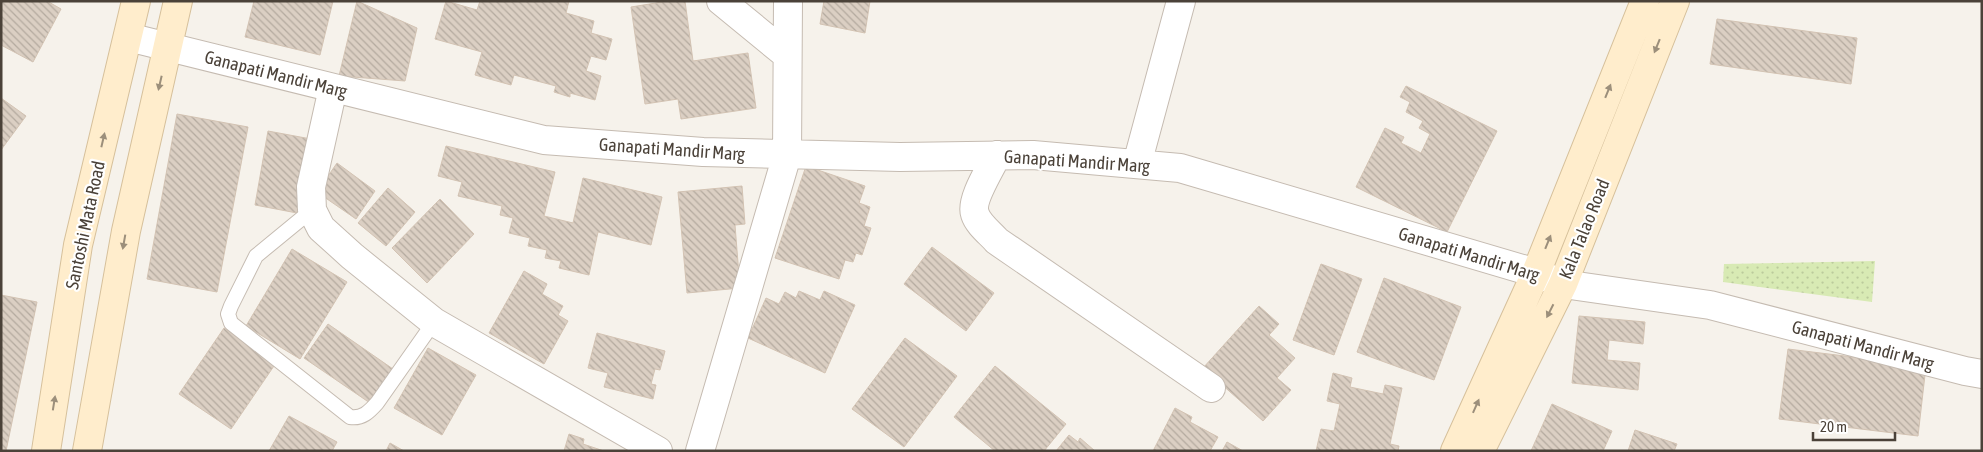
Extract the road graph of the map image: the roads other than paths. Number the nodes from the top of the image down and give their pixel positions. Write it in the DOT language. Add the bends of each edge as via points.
graph roads {
  1 [pos="136,1"];
  2 [pos="178,1"];
  3 [pos="721,1"];
  4 [pos="788,1"];
  5 [pos="1181,1"];
  6 [pos="1645,1"];
  7 [pos="1675,1"];
  8 [pos="128,37"];
  9 [pos="168,47"];
  10 [pos="788,54"];
  11 [pos="333,88"];
  12 [pos="787,154"];
  13 [pos="997,155"];
  14 [pos="1137,164"];
  15 [pos="312,210"];
  16 [pos="1536,272"];
  17 [pos="1563,284"];
  18 [pos="434,322"];
  19 [pos="1982,374"];
  20 [pos="1211,388"];
  21 [pos="46,451"];
  22 [pos="87,451"];
  23 [pos="658,451"];
  24 [pos="700,451"];
  25 [pos="1455,451"];
  26 [pos="1480,451"];
  1 -- 8 [label="street, Santoshi Mata Road"];
  2 -- 9 [label="street"];
  3 -- 10 [label="street"];
  4 -- 10 [label="street"];
  5 -- 14 [label="street"];
  16 -- 6 [label="street, Kala Talao Road, one-way"];
  7 -- 17 [label="street, Kala Talao Road, one-way"];
  8 -- 9 [label="street, Ganapati Mandir Marg"];
  21 -- 8 [label="street, Santoshi Mata Road, one-way" via="78,246"];
  9 -- 11 [label="street, Ganapati Mandir Marg"];
  9 -- 22 [label="street, one-way" via="126,231"];
  10 -- 12 [label="street"];
  11 -- 12 [label="street, Ganapati Mandir Marg" via="544,140 703,152"];
  11 -- 15 [label="street" via="311,187"];
  12 -- 13 [label="street, Ganapati Mandir Marg"];
  12 -- 24 [label="street"];
  13 -- 14 [label="street, Ganapati Mandir Marg"];
  13 -- 20 [label="street" via="975,200 974,213 997,241"];
  14 -- 16 [label="street, Ganapati Mandir Marg" via="1180,168"];
  15 -- 18 [label="street" via="321,228"];
  15 -- 18 [label="lane" via="256,256 228,314 232,324 350,417 358,418 378,403"];
  16 -- 17 [label="street, Ganapati Mandir Marg"];
  25 -- 16 [label="street, Kala Talao Road, one-way"];
  17 -- 19 [label="street, Ganapati Mandir Marg" via="1710,305"];
  17 -- 26 [label="street, Kala Talao Road, one-way"];
  18 -- 23 [label="street"];
}
